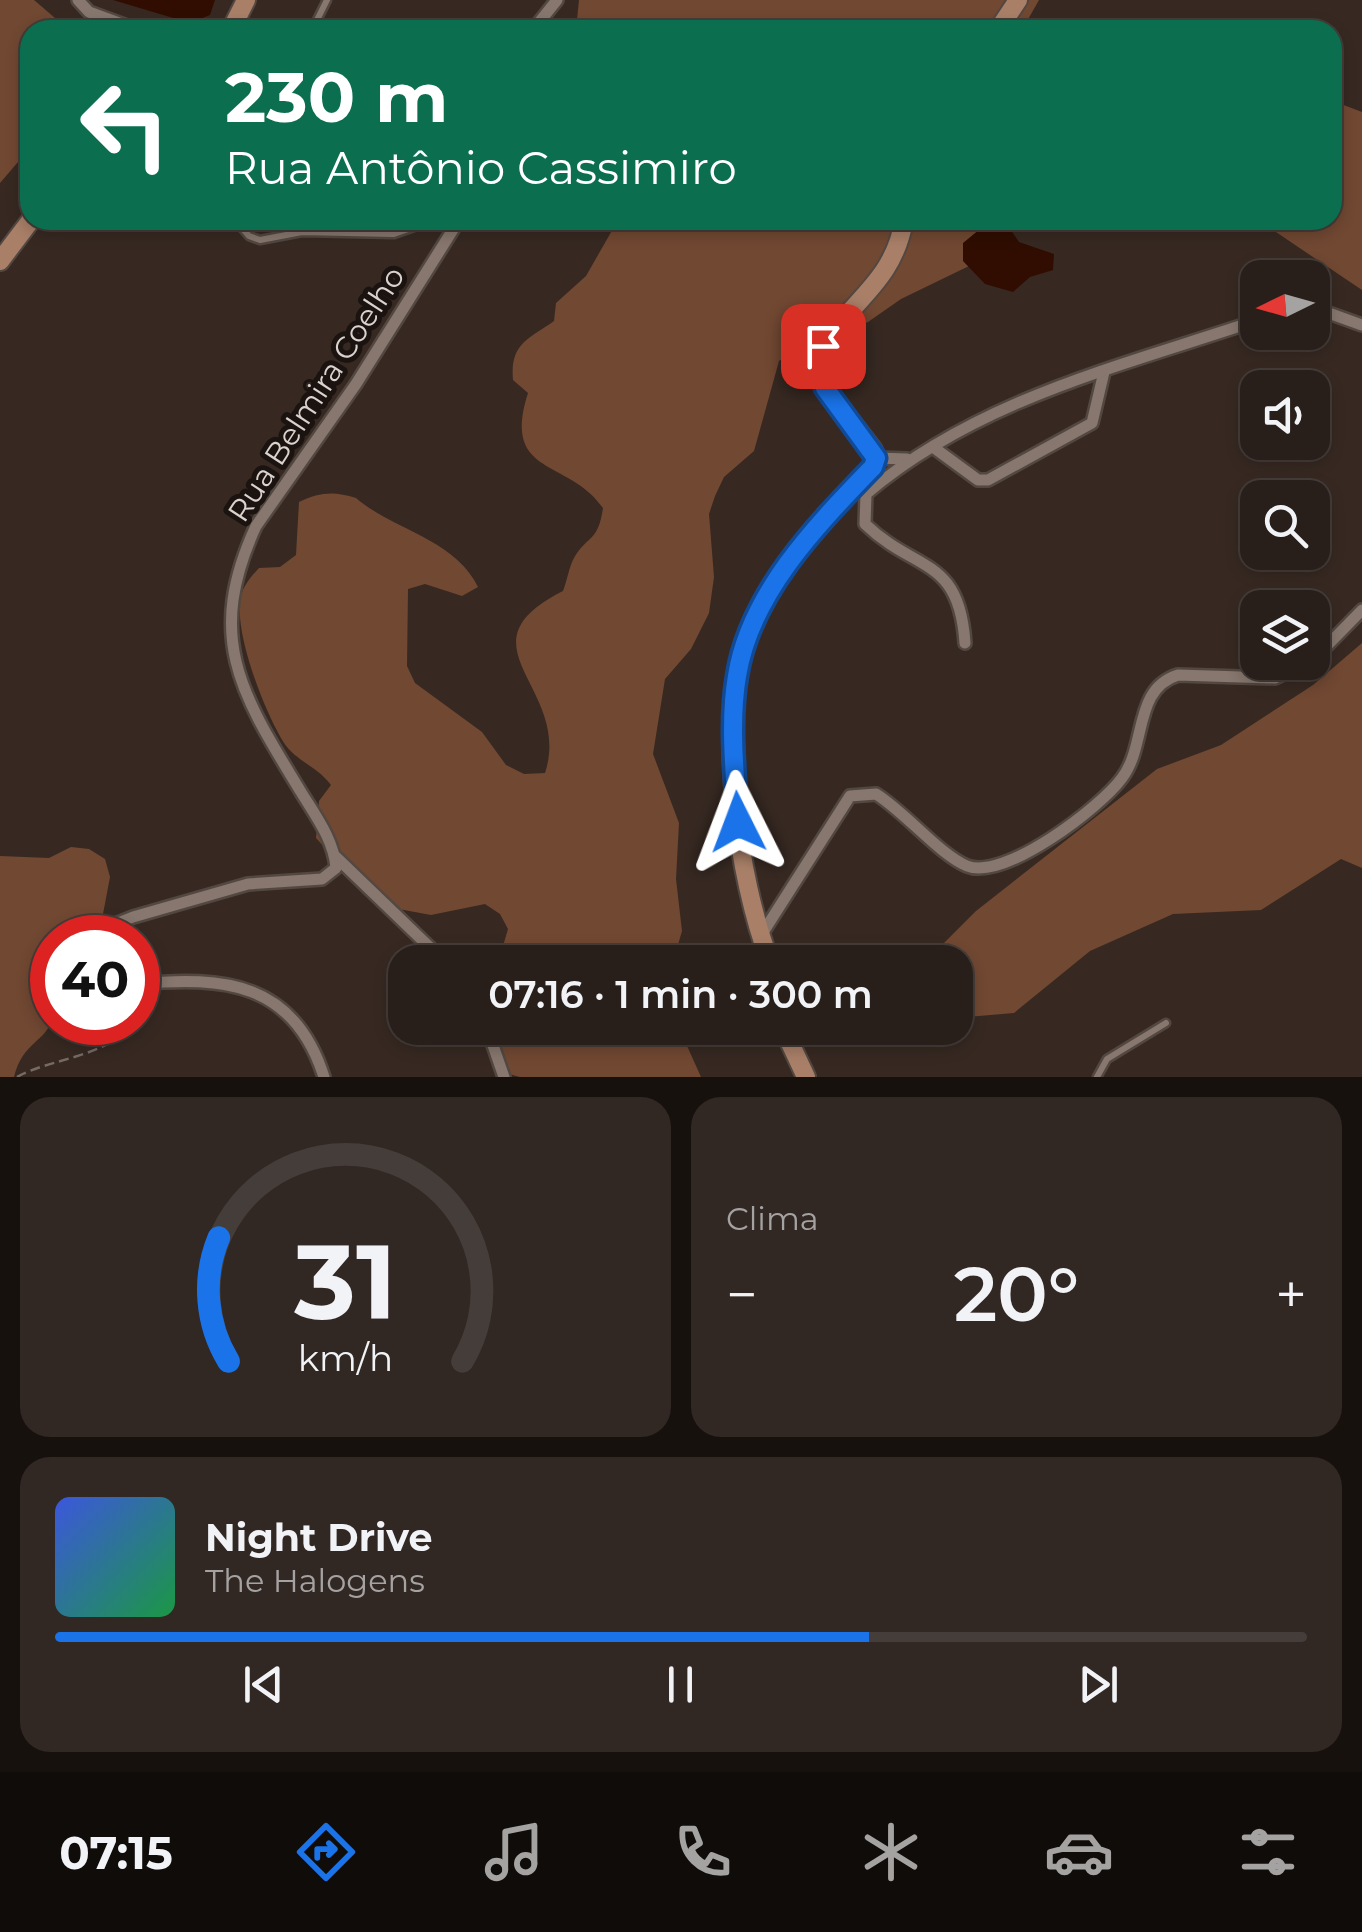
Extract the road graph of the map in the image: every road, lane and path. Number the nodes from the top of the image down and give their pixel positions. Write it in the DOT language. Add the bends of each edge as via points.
graph roads {
  1 [pos="78,0"];
  2 [pos="557,0"];
  3 [pos="111,20"];
  4 [pos="541,20"];
  5 [pos="23,230"];
  6 [pos="243,230"];
  7 [pos="405,230"];
  8 [pos="452,230"];
  9 [pos="901,230"];
  10 [pos="0,261"];
  11 [pos="1330,313"];
  12 [pos="1362,325"];
  13 [pos="1240,326"];
  14 [pos="1104,372"];
  15 [pos="933,447"];
  16 [pos="876,458"];
  17 [pos="907,460"];
  18 [pos="1362,610"];
  19 [pos="1330,643"];
  20 [pos="965,644"];
  21 [pos="1240,677"];
  22 [pos="335,856"];
  23 [pos="140,915"];
  24 [pos="760,937"];
  25 [pos="428,945"];
  26 [pos="763,945"];
  27 [pos="160,983"];
  28 [pos="1166,1023"];
  29 [pos="102,1045"];
  30 [pos="493,1045"];
  31 [pos="791,1045"];
  32 [pos="17,1077"];
  33 [pos="324,1077"];
  34 [pos="504,1077"];
  35 [pos="806,1077"];
  36 [pos="1096,1077"];
  1 -- 3 [label="street"];
  2 -- 4 [label="street"];
  5 -- 10 [label="street"];
  6 -- 7 [label="lane" via="260,240 302,232"];
  8 -- 22 [label="street, Rua Belmira Coelho" via="356,384 256,526 230,611 234,662 248,704"];
  9 -- 16 [label="street" via="885,275 818,356 825,388"];
  11 -- 12 [label="street"];
  13 -- 14 [label="street"];
  14 -- 15 [label="street" via="1027,396"];
  14 -- 15 [label="street" via="1092,423 988,480 978,480"];
  15 -- 17 [label="street"];
  16 -- 17 [label="street"];
  16 -- 24 [label="street" via="808,535 769,596 736,677 738,822"];
  17 -- 20 [label="street" via="866,494 864,524 942,575 963,614"];
  18 -- 19 [label="street"];
  21 -- 24 [label="street" via="1165,679 1148,700 1122,779 1088,812 984,869 954,858 876,794 850,796"];
  22 -- 23 [label="street" via="336,868 322,880 248,884"];
  22 -- 25 [label="street, Rua Belmira Coelho"];
  24 -- 26 [label="street"];
  27 -- 33 [label="street" via="225,982 252,989 302,1030"];
  28 -- 36 [label="lane" via="1108,1059"];
  29 -- 32 [label="path"];
  30 -- 34 [label="street"];
  31 -- 35 [label="street"];
}
